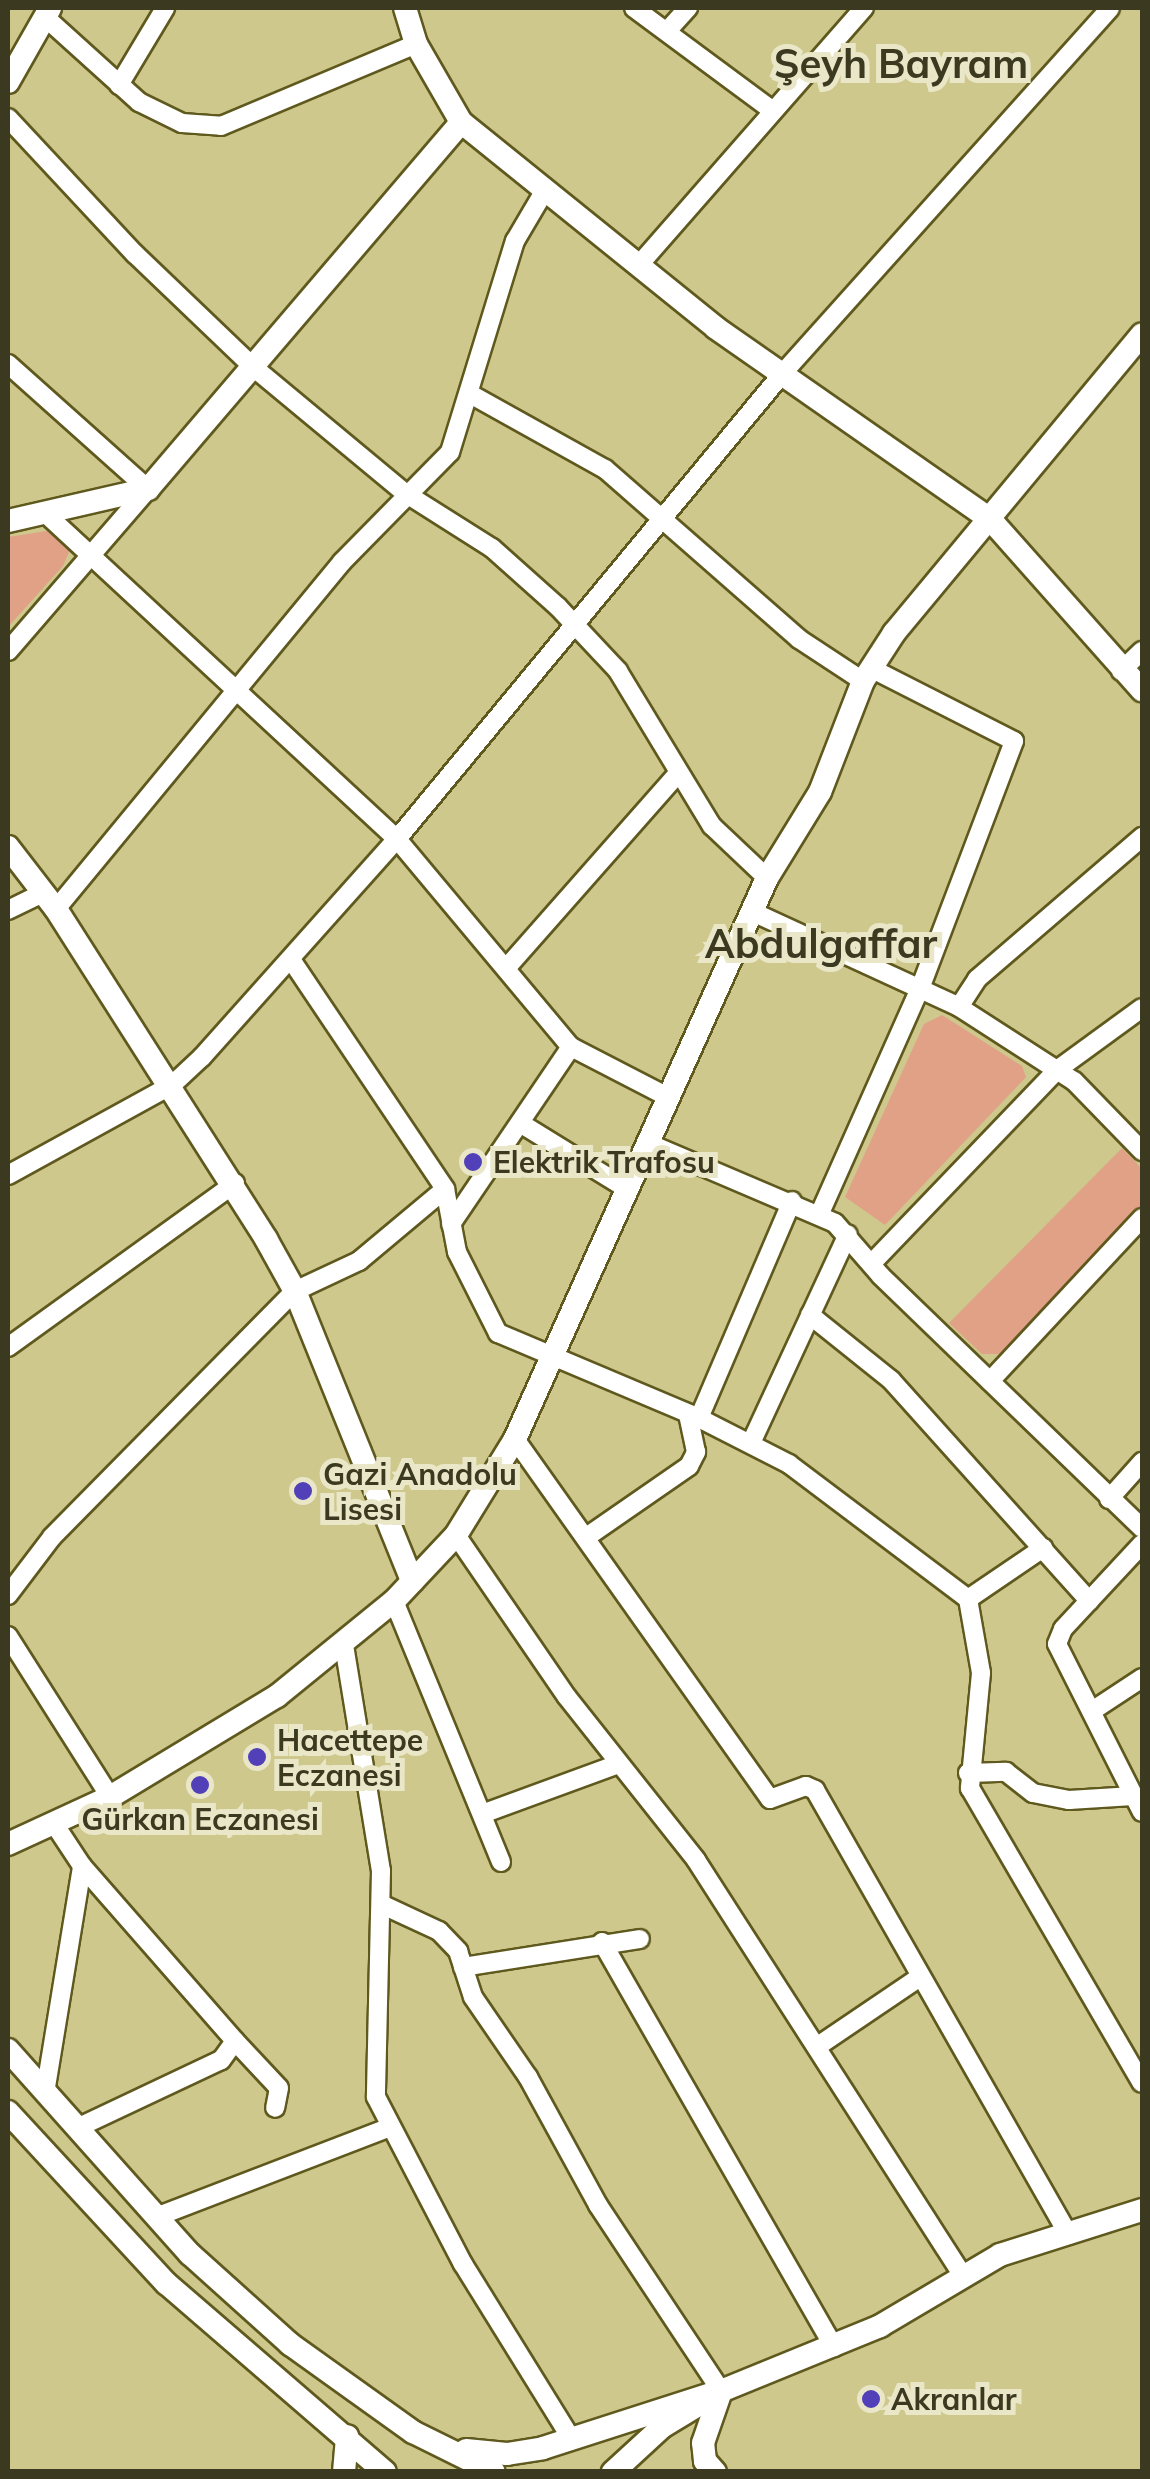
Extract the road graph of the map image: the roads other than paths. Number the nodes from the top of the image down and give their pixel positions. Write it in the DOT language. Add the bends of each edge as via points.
graph roads {
  1 [pos="165,8"];
  2 [pos="404,8"];
  3 [pos="634,8"];
  4 [pos="688,8"];
  5 [pos="864,8"];
  6 [pos="1110,8"];
  7 [pos="48,12"];
  8 [pos="668,30"];
  9 [pos="416,44"];
  10 [pos="8,82"];
  11 [pos="120,86"];
  12 [pos="773,111"];
  13 [pos="8,118"];
  14 [pos="460,122"];
  15 [pos="545,190"];
  16 [pos="638,266"];
  17 [pos="1142,334"];
  18 [pos="8,364"];
  19 [pos="252,366"];
  20 [pos="782,374"];
  21 [pos="472,395"];
  22 [pos="148,489"];
  23 [pos="406,493"];
  24 [pos="46,514"];
  25 [pos="990,519"];
  26 [pos="668,520"];
  27 [pos="8,521"];
  28 [pos="94,556"];
  29 [pos="576,626"];
  30 [pos="1142,650"];
  31 [pos="8,651"];
  32 [pos="1121,671"];
  33 [pos="867,675"];
  34 [pos="240,690"];
  35 [pos="1142,690"];
  36 [pos="678,773"];
  37 [pos="1142,837"];
  38 [pos="397,839"];
  39 [pos="8,847"];
  40 [pos="767,878"];
  41 [pos="49,901"];
  42 [pos="8,910"];
  43 [pos="756,913"];
  44 [pos="292,961"];
  45 [pos="509,965"];
  46 [pos="922,986"];
  47 [pos="959,1007"];
  48 [pos="1142,1008"];
  49 [pos="572,1048"];
  50 [pos="1057,1070"];
  51 [pos="172,1085"];
  52 [pos="670,1098"];
  53 [pos="520,1123"];
  54 [pos="650,1144"];
  55 [pos="1142,1151"];
  56 [pos="8,1174"];
  57 [pos="235,1184"];
  58 [pos="445,1189"];
  59 [pos="629,1190"];
  60 [pos="792,1201"];
  61 [pos="820,1213"];
  62 [pos="1142,1218"];
  63 [pos="451,1224"];
  64 [pos="848,1234"];
  65 [pos="872,1263"];
  66 [pos="295,1291"];
  67 [pos="810,1315"];
  68 [pos="8,1346"];
  69 [pos="552,1357"];
  70 [pos="990,1381"];
  71 [pos="693,1416"];
  72 [pos="515,1439"];
  73 [pos="751,1443"];
  74 [pos="1142,1462"];
  75 [pos="1109,1499"];
  76 [pos="1142,1528"];
  77 [pos="456,1536"];
  78 [pos="588,1536"];
  79 [pos="1142,1544"];
  80 [pos="1043,1548"];
  81 [pos="412,1581"];
  82 [pos="9,1588"];
  83 [pos="968,1599"];
  84 [pos="394,1601"];
  85 [pos="1089,1601"];
  86 [pos="8,1636"];
  87 [pos="344,1645"];
  88 [pos="1142,1678"];
  89 [pos="1092,1711"];
  90 [pos="619,1764"];
  91 [pos="968,1773"];
  92 [pos="110,1797"];
  93 [pos="1138,1804"];
  94 [pos="482,1814"];
  95 [pos="55,1825"];
  96 [pos="8,1844"];
  97 [pos="501,1862"];
  98 [pos="82,1866"];
  99 [pos="383,1905"];
  100 [pos="640,1939"];
  101 [pos="602,1942"];
  102 [pos="463,1967"];
  103 [pos="920,1977"];
  104 [pos="236,2041"];
  105 [pos="818,2046"];
  106 [pos="8,2050"];
  107 [pos="1142,2083"];
  108 [pos="45,2093"];
  109 [pos="276,2108"];
  110 [pos="8,2112"];
  111 [pos="77,2128"];
  112 [pos="388,2128"];
  113 [pos="1142,2210"];
  114 [pos="156,2217"];
  115 [pos="1067,2232"];
  116 [pos="963,2276"];
  117 [pos="834,2346"];
  118 [pos="721,2391"];
  119 [pos="413,2432"];
  120 [pos="346,2436"];
  121 [pos="571,2438"];
  122 [pos="344,2472"];
  123 [pos="385,2472"];
  124 [pos="494,2472"];
  125 [pos="613,2472"];
  126 [pos="715,2472"];
  1 -- 11 [label="street"];
  2 -- 9 [label="main road"];
  3 -- 8 [label="street"];
  4 -- 8 [label="street"];
  5 -- 12 [label="street"];
  6 -- 20 [label="street"];
  7 -- 10 [label="main road"];
  7 -- 11 [label="street"];
  8 -- 12 [label="street"];
  9 -- 11 [label="street" via="221,126 182,124"];
  9 -- 14 [label="main road"];
  12 -- 16 [label="street"];
  13 -- 19 [label="street" via="134,254"];
  14 -- 15 [label="main road"];
  14 -- 19 [label="main road"];
  15 -- 16 [label="main road"];
  15 -- 21 [label="street" via="514,241"];
  16 -- 20 [label="main road"];
  17 -- 25 [label="main road"];
  18 -- 22 [label="street"];
  19 -- 22 [label="main road"];
  19 -- 23 [label="street"];
  20 -- 25 [label="main road"];
  20 -- 26 [label="street"];
  21 -- 23 [label="street" via="450,452"];
  21 -- 26 [label="street" via="566,442"];
  22 -- 24 [label="main road"];
  22 -- 28 [label="street"];
  23 -- 29 [label="street" via="492,548"];
  23 -- 34 [label="street"];
  24 -- 27 [label="main road"];
  24 -- 28 [label="street"];
  25 -- 32 [label="main road"];
  25 -- 33 [label="main road"];
  26 -- 29 [label="street"];
  26 -- 33 [label="street" via="799,639"];
  28 -- 31 [label="street"];
  28 -- 34 [label="street"];
  29 -- 36 [label="street" via="618,672"];
  29 -- 38 [label="street"];
  30 -- 32 [label="street"];
  32 -- 35 [label="main road"];
  33 -- 40 [label="main road" via="820,792"];
  33 -- 46 [label="street" via="1014,740"];
  34 -- 38 [label="street"];
  34 -- 41 [label="street"];
  36 -- 40 [label="street" via="712,826"];
  36 -- 45 [label="street"];
  37 -- 47 [label="street" via="977,979"];
  38 -- 44 [label="street"];
  38 -- 45 [label="street"];
  39 -- 41 [label="main road"];
  40 -- 43 [label="main road"];
  41 -- 42 [label="street"];
  41 -- 51 [label="main road"];
  43 -- 46 [label="street"];
  43 -- 52 [label="main road"];
  44 -- 51 [label="street"];
  44 -- 58 [label="street"];
  45 -- 49 [label="street"];
  46 -- 47 [label="street"];
  46 -- 61 [label="street"];
  47 -- 50 [label="street"];
  48 -- 50 [label="street"];
  49 -- 52 [label="street"];
  49 -- 53 [label="street"];
  50 -- 55 [label="street"];
  50 -- 65 [label="street"];
  51 -- 56 [label="street"];
  51 -- 57 [label="main road"];
  52 -- 54 [label="main road"];
  53 -- 59 [label="street"];
  53 -- 63 [label="street"];
  54 -- 59 [label="main road"];
  54 -- 60 [label="street"];
  57 -- 66 [label="main road"];
  57 -- 68 [label="street"];
  58 -- 63 [label="street"];
  58 -- 66 [label="street" via="359,1261"];
  59 -- 69 [label="main road"];
  60 -- 61 [label="street"];
  60 -- 71 [label="street"];
  61 -- 64 [label="street"];
  62 -- 70 [label="street"];
  63 -- 69 [label="street" via="489,1322 513,1343"];
  64 -- 65 [label="street"];
  64 -- 67 [label="street"];
  65 -- 70 [label="street"];
  66 -- 81 [label="main road"];
  66 -- 82 [label="street"];
  67 -- 73 [label="street"];
  67 -- 80 [label="street" via="877,1366"];
  69 -- 71 [label="street"];
  69 -- 72 [label="main road"];
  70 -- 75 [label="street"];
  71 -- 73 [label="street"];
  71 -- 78 [label="street" via="696,1452 689,1466"];
  72 -- 77 [label="main road"];
  72 -- 78 [label="street"];
  73 -- 83 [label="street" via="867,1517"];
  74 -- 75 [label="street"];
  75 -- 76 [label="street"];
  77 -- 81 [label="main road"];
  77 -- 90 [label="street"];
  78 -- 103 [label="street" via="770,1799 806,1786 814,1790"];
  79 -- 85 [label="street"];
  80 -- 83 [label="street"];
  80 -- 85 [label="street"];
  81 -- 84 [label="main road"];
  83 -- 91 [label="street" via="981,1673"];
  84 -- 87 [label="main road"];
  84 -- 94 [label="street"];
  85 -- 89 [label="street" via="1057,1644"];
  86 -- 92 [label="street"];
  87 -- 92 [label="main road" via="277,1696"];
  87 -- 99 [label="street" via="378,1829"];
  88 -- 89 [label="street"];
  89 -- 93 [label="street"];
  90 -- 94 [label="street"];
  90 -- 105 [label="street" via="696,1860"];
  91 -- 93 [label="street" via="1006,1772 1033,1792 1069,1800"];
  91 -- 107 [label="street" via="978,1806"];
  92 -- 95 [label="main road"];
  94 -- 97 [label="street"];
  95 -- 96 [label="main road"];
  95 -- 98 [label="street"];
  98 -- 104 [label="street"];
  98 -- 108 [label="street"];
  99 -- 102 [label="street" via="439,1932"];
  99 -- 112 [label="street" via="374,2081"];
  100 -- 101 [label="street"];
  101 -- 102 [label="street"];
  101 -- 117 [label="street"];
  102 -- 118 [label="street" via="473,1997 528,2077 598,2205"];
  103 -- 105 [label="street"];
  103 -- 115 [label="street"];
  104 -- 109 [label="street" via="279,2088"];
  104 -- 111 [label="street" via="221,2060"];
  105 -- 116 [label="street"];
  106 -- 108 [label="main road"];
  108 -- 111 [label="main road"];
  110 -- 120 [label="main road" via="166,2284"];
  111 -- 114 [label="main road"];
  112 -- 114 [label="street"];
  112 -- 121 [label="street"];
  113 -- 115 [label="main road"];
  114 -- 119 [label="main road" via="290,2344"];
  115 -- 116 [label="main road"];
  116 -- 117 [label="main road"];
  117 -- 118 [label="main road"];
  118 -- 121 [label="main road"];
  118 -- 125 [label="main road" via="662,2427"];
  118 -- 126 [label="main road" via="703,2444"];
  119 -- 121 [label="main road" via="478,2454 525,2451"];
  119 -- 124 [label="main road"];
  120 -- 122 [label="main road"];
  120 -- 123 [label="main road"];
}
